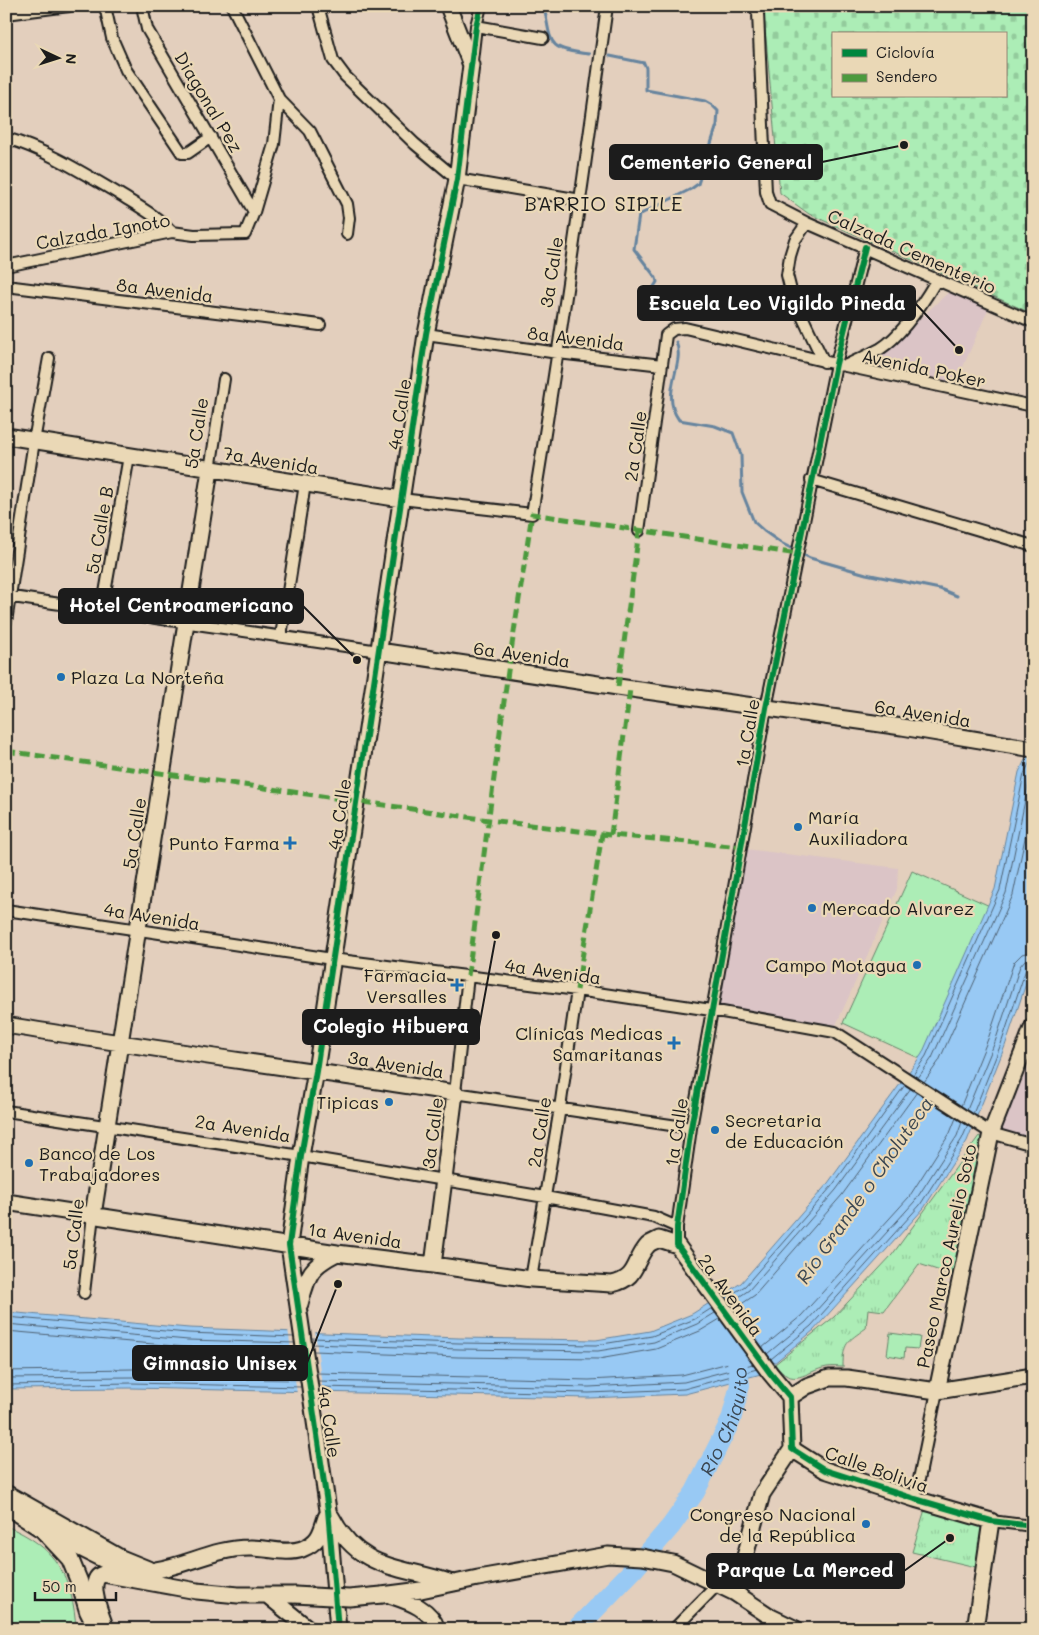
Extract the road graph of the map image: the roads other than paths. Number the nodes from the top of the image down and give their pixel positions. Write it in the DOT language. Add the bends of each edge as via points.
graph roads {
  1 [pos="69,6"];
  2 [pos="105,6"];
  3 [pos="142,6"];
  4 [pos="232,6"];
  5 [pos="318,6"];
  6 [pos="448,6"];
  7 [pos="481,6"];
  8 [pos="607,6"];
  9 [pos="754,6"];
  10 [pos="6,14"];
  11 [pos="476,26"];
  12 [pos="544,38"];
  13 [pos="471,65"];
  14 [pos="279,99"];
  15 [pos="211,137"];
  16 [pos="6,138"];
  17 [pos="456,180"];
  18 [pos="581,200"];
  19 [pos="254,212"];
  20 [pos="808,223"];
  21 [pos="172,232"];
  22 [pos="348,234"];
  23 [pos="865,247"];
  24 [pos="6,266"];
  25 [pos="936,281"];
  26 [pos="6,286"];
  27 [pos="1033,322"];
  28 [pos="320,325"];
  29 [pos="426,334"];
  30 [pos="558,354"];
  31 [pos="49,358"];
  32 [pos="824,362"];
  33 [pos="840,365"];
  34 [pos="662,366"];
  35 [pos="224,379"];
  36 [pos="1033,406"];
  37 [pos="6,436"];
  38 [pos="34,441"];
  39 [pos="128,456"];
  40 [pos="210,470"];
  41 [pos="811,480"];
  42 [pos="305,484"];
  43 [pos="401,499"];
  44 [pos="532,514"];
  45 [pos="639,531"];
  46 [pos="1033,546"];
  47 [pos="8,596"];
  48 [pos="102,610"];
  49 [pos="6,622"];
  50 [pos="186,622"];
  51 [pos="281,636"];
  52 [pos="379,652"];
  53 [pos="766,708"];
  54 [pos="1033,749"];
  55 [pos="6,910"];
  56 [pos="138,930"];
  57 [pos="332,959"];
  58 [pos="468,976"];
  59 [pos="578,990"];
  60 [pos="711,1010"];
  61 [pos="6,1025"];
  62 [pos="1032,1028"];
  63 [pos="120,1044"];
  64 [pos="316,1070"];
  65 [pos="455,1093"];
  66 [pos="560,1108"];
  67 [pos="6,1111"];
  68 [pos="107,1126"];
  69 [pos="691,1128"];
  70 [pos="986,1129"];
  71 [pos="1033,1145"];
  72 [pos="301,1156"];
  73 [pos="445,1180"];
  74 [pos="545,1197"];
  75 [pos="6,1202"];
  76 [pos="93,1215"];
  77 [pos="677,1227"];
  78 [pos="289,1245"];
  79 [pos="680,1250"];
  80 [pos="337,1253"];
  81 [pos="433,1265"];
  82 [pos="531,1279"];
  83 [pos="84,1293"];
  84 [pos="299,1314"];
  85 [pos="1033,1376"];
  86 [pos="938,1391"];
  87 [pos="790,1397"];
  88 [pos="792,1449"];
  89 [pos="6,1493"];
  90 [pos="915,1499"];
  91 [pos="6,1506"];
  92 [pos="328,1510"];
  93 [pos="14,1515"];
  94 [pos="991,1521"];
  95 [pos="1033,1526"];
  96 [pos="42,1529"];
  97 [pos="154,1573"];
  98 [pos="455,1584"];
  99 [pos="718,1585"];
  100 [pos="421,1590"];
  101 [pos="735,1593"];
  102 [pos="385,1595"];
  103 [pos="267,1596"];
  104 [pos="88,1611"];
  105 [pos="87,1629"];
  106 [pos="97,1629"];
  107 [pos="106,1629"];
  108 [pos="309,1629"];
  109 [pos="338,1629"];
  110 [pos="437,1629"];
  111 [pos="447,1629"];
  112 [pos="674,1629"];
  113 [pos="796,1629"];
  114 [pos="975,1629"];
  1 -- 10 [label="street"];
  2 -- 15 [label="street" via="112,38 126,70 182,153 188,153"];
  3 -- 15 [label="street, Diagonal Pez" via="147,29"];
  4 -- 14 [label="street"];
  5 -- 17 [label="street" via="333,60 345,76"];
  6 -- 13 [label="street"];
  7 -- 11 [label="street, 4a Calle"];
  8 -- 18 [label="street, 3a Calle"];
  9 -- 20 [label="street, Calzada Cementerio" via="758,13 766,192 770,204"];
  11 -- 12 [label="street"];
  11 -- 13 [label="street, 4a Calle"];
  13 -- 17 [label="street, 4a Calle"];
  14 -- 19 [label="street, Calzada Ignoto" via="274,144"];
  14 -- 22 [label="street" via="310,131 347,204"];
  15 -- 19 [label="street, Diagonal Pez"];
  16 -- 21 [label="street" via="83,173 156,217"];
  17 -- 18 [label="street"];
  17 -- 29 [label="street, 4a Calle"];
  18 -- 30 [label="street, 3a Calle"];
  19 -- 21 [label="street, Calzada Ignoto" via="245,234"];
  20 -- 23 [label="street, Calzada Cementerio"];
  20 -- 32 [label="street" via="795,240 788,275 792,295"];
  21 -- 24 [label="street, Calzada Ignoto"];
  23 -- 25 [label="street, Calzada Cementerio"];
  23 -- 33 [label="street, 1a Calle"];
  25 -- 27 [label="street, Calzada Cementerio"];
  25 -- 33 [label="street" via="921,306 881,348"];
  26 -- 28 [label="street, 8a Avenida"];
  29 -- 30 [label="street, 8a Avenida"];
  29 -- 43 [label="street, 4a Calle"];
  30 -- 34 [label="street, 8a Avenida"];
  30 -- 44 [label="street, 3a Calle"];
  31 -- 38 [label="street"];
  32 -- 33 [label="street, Avenida Poker"];
  32 -- 34 [label="street, Avenida Poker" via="685,328 674,329 666,335"];
  33 -- 36 [label="street, Avenida Poker"];
  33 -- 41 [label="street, 1a Calle"];
  34 -- 45 [label="street, 2a Calle"];
  35 -- 40 [label="street, 5a Calle"];
  37 -- 38 [label="street, 7a Avenida"];
  38 -- 39 [label="street, 7a Avenida"];
  38 -- 47 [label="street"];
  39 -- 40 [label="street, 7a Avenida"];
  39 -- 48 [label="street, 5a Calle B"];
  40 -- 42 [label="street, 7a Avenida"];
  40 -- 50 [label="street, 5a Calle"];
  41 -- 46 [label="street"];
  41 -- 53 [label="street, 1a Calle"];
  42 -- 43 [label="street, 7a Avenida"];
  42 -- 51 [label="street"];
  43 -- 44 [label="street, 7a Avenida"];
  43 -- 52 [label="street, 4a Calle"];
  47 -- 48 [label="street, 6a Avenida"];
  47 -- 49 [label="street"];
  48 -- 50 [label="street, 6a Avenida"];
  50 -- 51 [label="street, 6a Avenida"];
  50 -- 56 [label="street, 5a Calle"];
  51 -- 52 [label="street, 6a Avenida"];
  52 -- 53 [label="street, 6a Avenida"];
  52 -- 57 [label="street, 4a Calle"];
  53 -- 54 [label="street, 6a Avenida"];
  53 -- 60 [label="street, 1a Calle"];
  55 -- 56 [label="street, 4a Avenida"];
  56 -- 57 [label="street, 4a Avenida"];
  56 -- 63 [label="street, 5a Calle"];
  57 -- 58 [label="street, 4a Avenida"];
  57 -- 64 [label="street, 4a Calle"];
  58 -- 59 [label="street, 4a Avenida"];
  58 -- 65 [label="street, 3a Calle"];
  59 -- 60 [label="street, 4a Avenida"];
  59 -- 66 [label="street, 2a Calle"];
  60 -- 69 [label="street, 1a Calle"];
  60 -- 70 [label="street, 4a Avenida" via="835,1032"];
  61 -- 63 [label="street, 3a Avenida"];
  62 -- 70 [label="street, Paseo Marco Aurelio Soto"];
  63 -- 64 [label="street, 3a Avenida"];
  63 -- 68 [label="street, 5a Calle"];
  64 -- 65 [label="street, 3a Avenida"];
  64 -- 72 [label="street, 4a Calle"];
  65 -- 66 [label="street, 3a Avenida"];
  65 -- 73 [label="street, 3a Calle"];
  66 -- 69 [label="street, 3a Avenida"];
  66 -- 74 [label="street, 2a Calle"];
  67 -- 68 [label="street, 2a Avenida"];
  68 -- 72 [label="street, 2a Avenida"];
  68 -- 76 [label="street, 5a Calle"];
  69 -- 77 [label="street, 1a Calle"];
  70 -- 71 [label="street, 4a Avenida"];
  70 -- 86 [label="street, Paseo Marco Aurelio Soto"];
  72 -- 73 [label="street, 2a Avenida"];
  72 -- 78 [label="street, 4a Calle"];
  73 -- 74 [label="street, 2a Avenida"];
  73 -- 81 [label="street, 3a Calle"];
  74 -- 77 [label="street, 2a Avenida" via="654,1217"];
  74 -- 82 [label="street, 2a Calle"];
  75 -- 76 [label="street, 1a Avenida"];
  76 -- 78 [label="street, 1a Avenida"];
  76 -- 83 [label="street, 5a Calle"];
  77 -- 79 [label="street, 2a Avenida"];
  78 -- 80 [label="street, 1a Avenida"];
  78 -- 84 [label="street, 4a Calle"];
  79 -- 82 [label="street, 1a Avenida" via="659,1239 649,1244 630,1276 620,1283"];
  79 -- 87 [label="street, 2a Avenida"];
  80 -- 81 [label="street, 1a Avenida"];
  80 -- 84 [label="street" via="314,1268 308,1278"];
  81 -- 82 [label="street, 1a Avenida"];
  84 -- 92 [label="street, 4a Calle"];
  85 -- 86 [label="street"];
  86 -- 87 [label="street" via="830,1378 807,1386"];
  86 -- 90 [label="street, Paseo Marco Aurelio Soto"];
  87 -- 88 [label="street"];
  88 -- 90 [label="street, Calle Bolivia" via="825,1470"];
  88 -- 101 [label="street" via="762,1494"];
  89 -- 97 [label="street"];
  90 -- 94 [label="street, Calle Bolivia"];
  91 -- 93 [label="main road"];
  92 -- 97 [label="street" via="324,1529 314,1542 304,1548 231,1549"];
  92 -- 98 [label="street" via="340,1533 360,1553 392,1567"];
  92 -- 109 [label="street, 4a Calle"];
  93 -- 96 [label="main road"];
  94 -- 95 [label="street, Calle Bolivia"];
  94 -- 114 [label="street"];
  96 -- 97 [label="street" via="128,1572"];
  96 -- 104 [label="main road" via="70,1559"];
  97 -- 103 [label="street" via="168,1587"];
  97 -- 107 [label="street" via="98,1576 94,1589"];
  98 -- 99 [label="street" via="608,1555 642,1557 673,1564"];
  98 -- 100 [label="street"];
  99 -- 101 [label="street"];
  99 -- 112 [label="street"];
  100 -- 102 [label="street"];
  100 -- 111 [label="street"];
  101 -- 113 [label="street"];
  102 -- 103 [label="street, bridge" via="349,1598"];
  102 -- 110 [label="street" via="413,1603 428,1614"];
  103 -- 108 [label="street"];
  104 -- 105 [label="main road"];
  104 -- 106 [label="main road"];
}
